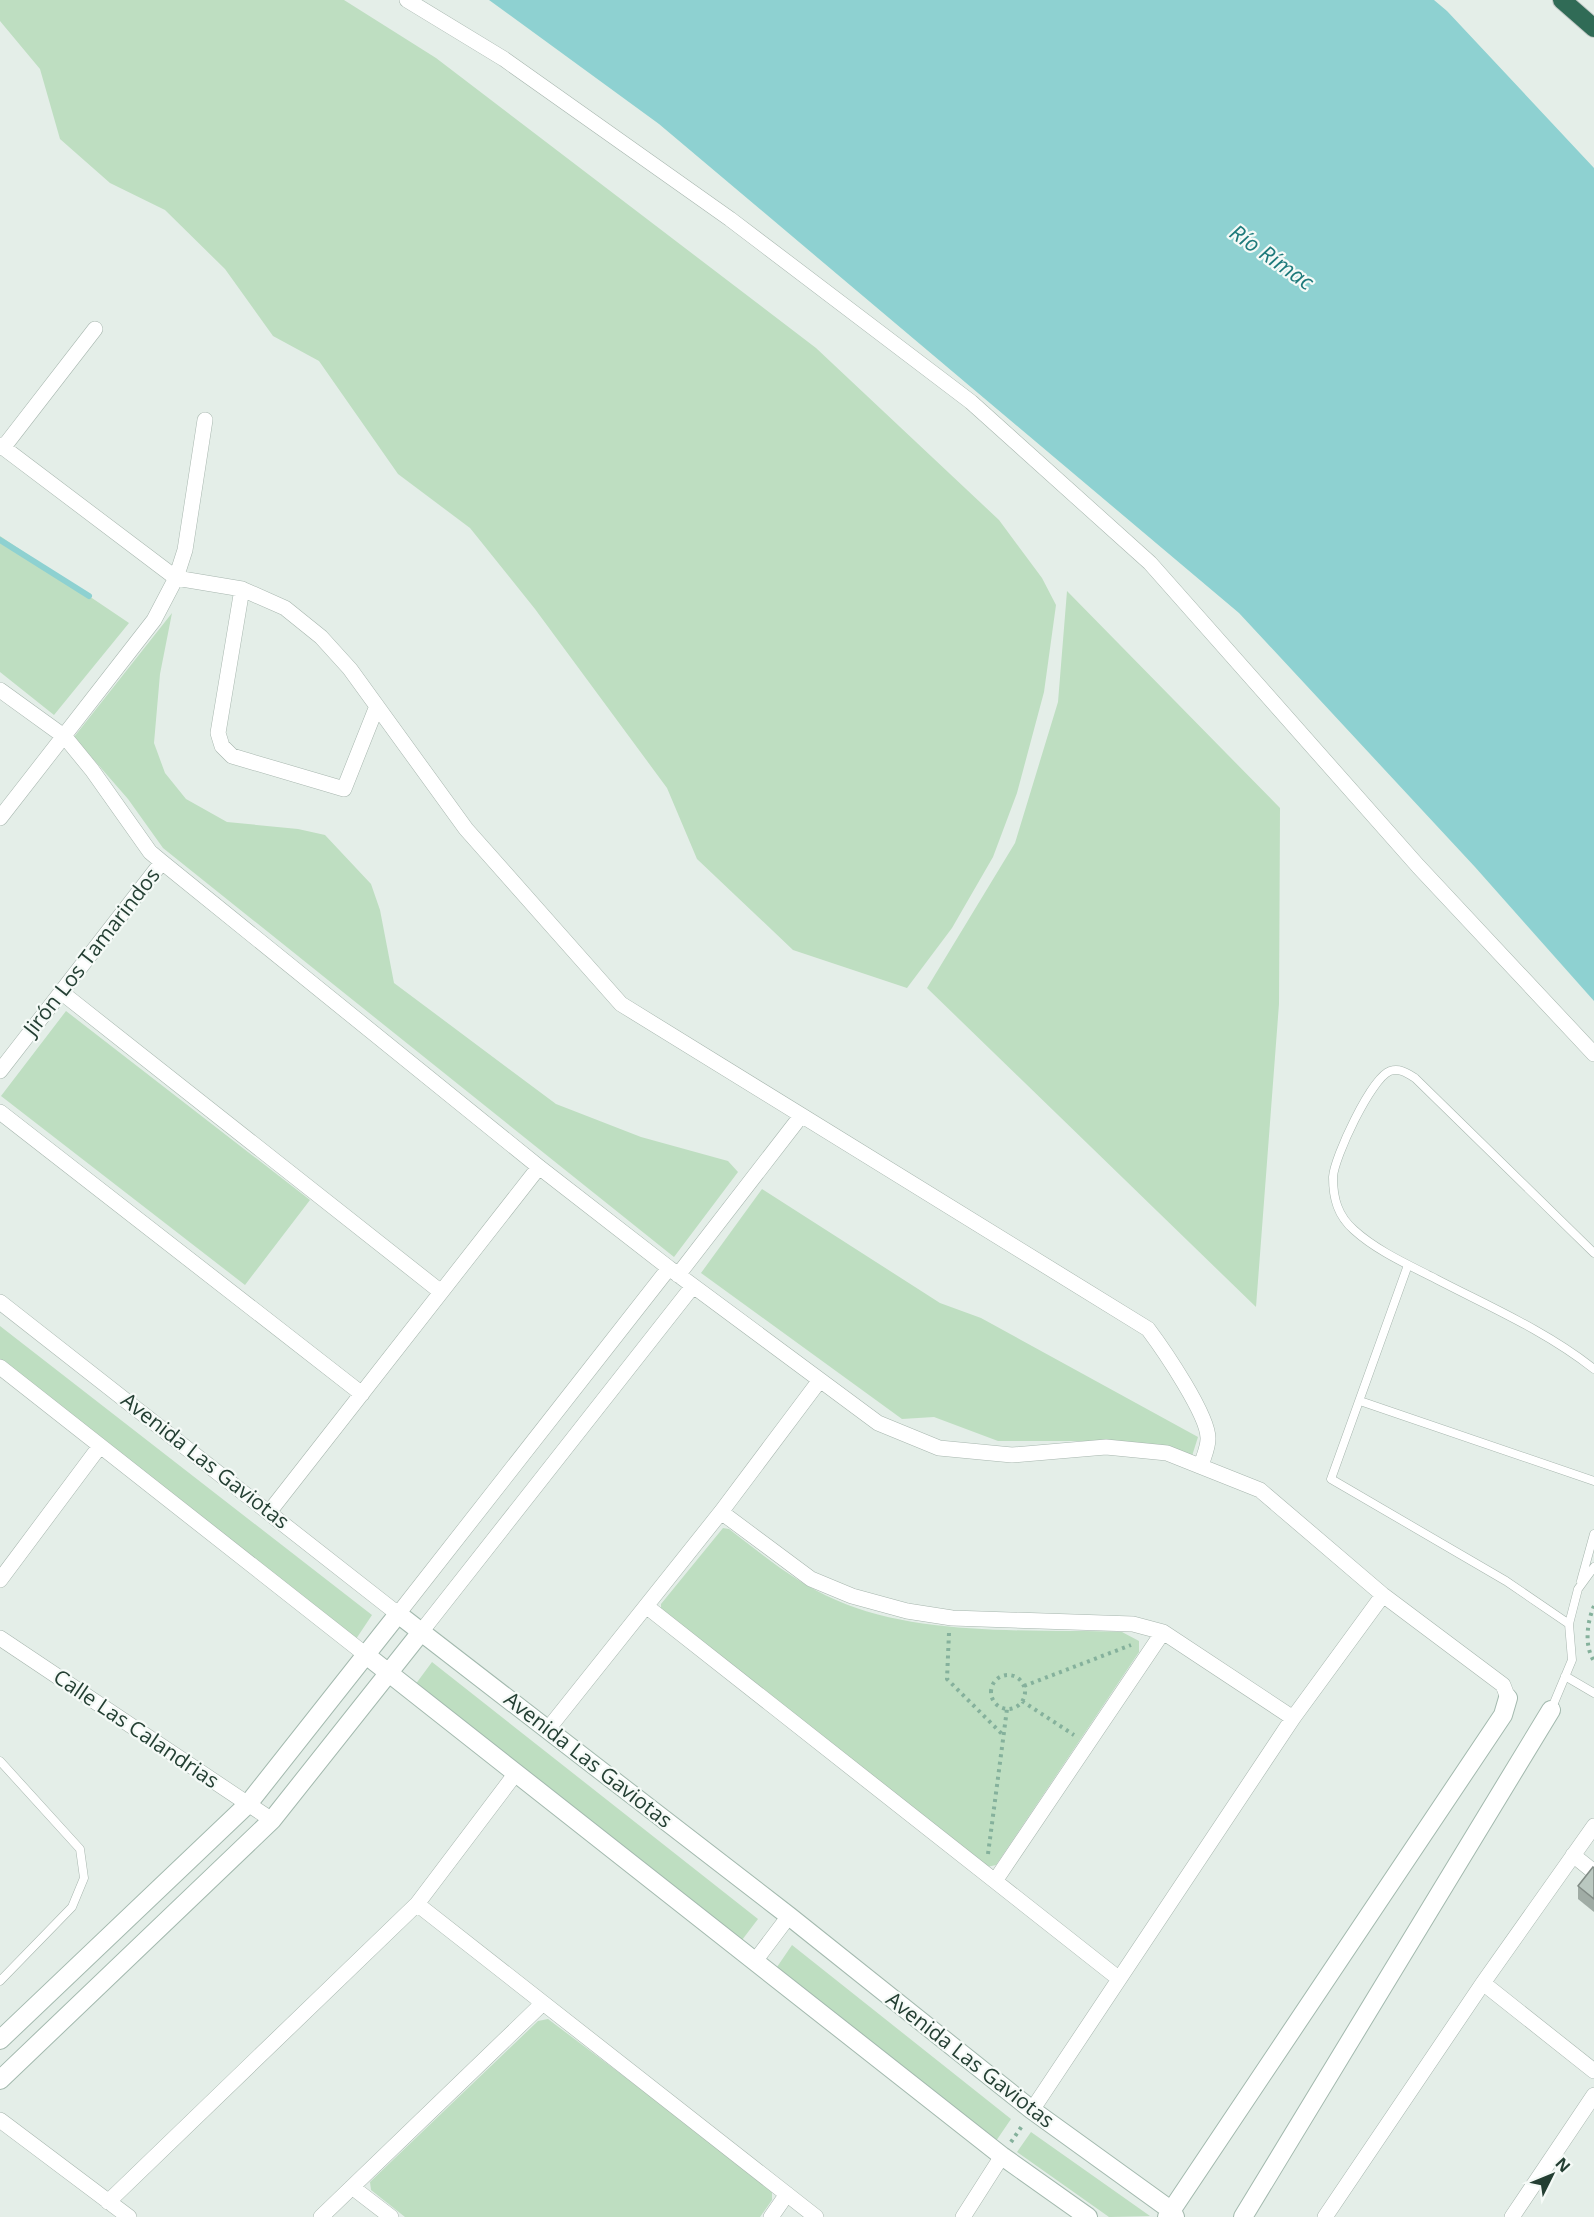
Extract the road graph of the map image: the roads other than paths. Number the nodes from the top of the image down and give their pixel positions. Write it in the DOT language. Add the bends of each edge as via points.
graph roads {
  1 [pos="407,0"];
  2 [pos="1562,0"];
  3 [pos="1594,28"];
  4 [pos="95,329"];
  5 [pos="205,420"];
  6 [pos="2,446"];
  7 [pos="176,578"];
  8 [pos="242,589"];
  9 [pos="0,690"];
  10 [pos="377,706"];
  11 [pos="64,737"];
  12 [pos="0,818"];
  13 [pos="162,862"];
  14 [pos="61,992"];
  15 [pos="1594,1054"];
  16 [pos="0,1071"];
  17 [pos="0,1112"];
  18 [pos="801,1116"];
  19 [pos="539,1167"];
  20 [pos="1594,1253"];
  21 [pos="1408,1265"];
  22 [pos="674,1272"];
  23 [pos="693,1286"];
  24 [pos="441,1292"];
  25 [pos="0,1302"];
  26 [pos="0,1367"];
  27 [pos="1594,1369"];
  28 [pos="820,1380"];
  29 [pos="362,1394"];
  30 [pos="1360,1401"];
  31 [pos="100,1446"];
  32 [pos="1201,1466"];
  33 [pos="1594,1481"];
  34 [pos="270,1511"];
  35 [pos="721,1512"];
  36 [pos="1594,1534"];
  37 [pos="1594,1567"];
  38 [pos="0,1580"];
  39 [pos="1578,1589"];
  40 [pos="1383,1595"];
  41 [pos="646,1606"];
  42 [pos="398,1614"];
  43 [pos="1569,1624"];
  44 [pos="421,1632"];
  45 [pos="1163,1632"];
  46 [pos="0,1638"];
  47 [pos="366,1655"];
  48 [pos="389,1673"];
  49 [pos="1565,1676"];
  50 [pos="1594,1693"];
  51 [pos="1508,1698"];
  52 [pos="1551,1710"];
  53 [pos="1293,1718"];
  54 [pos="548,1729"];
  55 [pos="0,1761"];
  56 [pos="516,1773"];
  57 [pos="248,1804"];
  58 [pos="272,1820"];
  59 [pos="1594,1826"];
  60 [pos="1573,1855"];
  61 [pos="1594,1872"];
  62 [pos="995,1881"];
  63 [pos="417,1904"];
  64 [pos="789,1916"];
  65 [pos="755,1961"];
  66 [pos="1118,1978"];
  67 [pos="0,1981"];
  68 [pos="1483,1983"];
  69 [pos="543,2003"];
  70 [pos="0,2040"];
  71 [pos="1594,2071"];
  72 [pos="0,2080"];
  73 [pos="1594,2095"];
  74 [pos="1032,2110"];
  75 [pos="0,2120"];
  76 [pos="1002,2156"];
  77 [pos="352,2187"];
  78 [pos="787,2194"];
  79 [pos="108,2202"];
  80 [pos="1172,2215"];
  81 [pos="129,2217"];
  82 [pos="321,2217"];
  83 [pos="391,2217"];
  84 [pos="771,2217"];
  85 [pos="816,2217"];
  86 [pos="963,2217"];
  87 [pos="1088,2217"];
  88 [pos="1243,2217"];
  89 [pos="1325,2217"];
  90 [pos="1512,2217"];
  1 -- 15 [label="street" via="504,59 721,212 970,402 1150,563 1418,866"];
  2 -- 3 [label="highway"];
  4 -- 6 [label="street"];
  5 -- 7 [label="street" via="185,550"];
  6 -- 7 [label="street"];
  7 -- 8 [label="street"];
  7 -- 11 [label="street" via="152,623"];
  8 -- 10 [label="street" via="285,608 321,637"];
  8 -- 10 [label="street" via="218,733 222,746 232,756 344,789"];
  9 -- 11 [label="street"];
  10 -- 18 [label="street" via="466,829 621,1004"];
  11 -- 12 [label="street"];
  11 -- 13 [label="street" via="150,852"];
  13 -- 14 [label="street, Jirón Los Tamarindos"];
  13 -- 19 [label="street"];
  14 -- 16 [label="street, Jirón Los Tamarindos"];
  14 -- 24 [label="street"];
  17 -- 29 [label="street"];
  18 -- 22 [label="street"];
  18 -- 32 [label="street" via="1148,1329 1190,1393 1209,1438"];
  19 -- 22 [label="street"];
  19 -- 24 [label="street"];
  20 -- 21 [label="lane" via="1415,1077 1400,1070 1388,1072 1373,1087 1356,1116 1333,1175 1340,1215 1355,1231"];
  21 -- 27 [label="lane" via="1557,1341"];
  21 -- 30 [label="lane"];
  22 -- 23 [label="street"];
  22 -- 42 [label="street"];
  23 -- 28 [label="street"];
  23 -- 44 [label="street"];
  24 -- 29 [label="street"];
  25 -- 34 [label="street, Avenida Las Gaviotas"];
  26 -- 31 [label="street"];
  28 -- 32 [label="street" via="878,1423 939,1448 1012,1455 1106,1447 1167,1453"];
  28 -- 35 [label="street"];
  29 -- 34 [label="street"];
  30 -- 33 [label="lane"];
  30 -- 43 [label="lane" via="1331,1479 1506,1581"];
  31 -- 38 [label="street"];
  31 -- 47 [label="street"];
  32 -- 40 [label="street" via="1260,1490"];
  34 -- 42 [label="street, Avenida Las Gaviotas"];
  35 -- 41 [label="street"];
  35 -- 45 [label="street" via="811,1579 852,1596 907,1611 952,1618 1133,1624"];
  36 -- 39 [label="lane"];
  37 -- 39 [label="lane"];
  39 -- 43 [label="lane"];
  40 -- 51 [label="street" via="1503,1685"];
  40 -- 53 [label="street"];
  41 -- 54 [label="street"];
  41 -- 62 [label="street"];
  42 -- 44 [label="street, Avenida Las Gaviotas"];
  42 -- 47 [label="street"];
  43 -- 49 [label="lane" via="1572,1660"];
  44 -- 48 [label="street"];
  44 -- 54 [label="street, Avenida Las Gaviotas"];
  45 -- 53 [label="street"];
  45 -- 62 [label="street"];
  46 -- 57 [label="street, Calle Las Calandrias"];
  47 -- 48 [label="street"];
  47 -- 57 [label="street"];
  48 -- 56 [label="street"];
  48 -- 58 [label="street"];
  49 -- 50 [label="lane"];
  49 -- 52 [label="lane"];
  51 -- 80 [label="street" via="1503,1715"];
  52 -- 88 [label="street"];
  53 -- 66 [label="street"];
  54 -- 64 [label="street, Avenida Las Gaviotas"];
  55 -- 67 [label="lane" via="80,1849 84,1878 72,1907"];
  56 -- 63 [label="street"];
  56 -- 65 [label="street"];
  57 -- 58 [label="street, Calle Las Calandrias"];
  57 -- 70 [label="street"];
  58 -- 72 [label="street"];
  59 -- 60 [label="street"];
  60 -- 61 [label="street"];
  60 -- 68 [label="street"];
  62 -- 66 [label="street"];
  63 -- 69 [label="street"];
  63 -- 79 [label="street"];
  64 -- 65 [label="street"];
  64 -- 74 [label="street, Avenida Las Gaviotas"];
  65 -- 76 [label="street"];
  66 -- 74 [label="street"];
  68 -- 71 [label="street"];
  68 -- 89 [label="street"];
  69 -- 77 [label="street"];
  69 -- 78 [label="street"];
  73 -- 90 [label="street"];
  74 -- 80 [label="street, Avenida Las Gaviotas"];
  75 -- 79 [label="street"];
  76 -- 86 [label="street"];
  76 -- 87 [label="street"];
  77 -- 82 [label="street"];
  77 -- 83 [label="street"];
  78 -- 84 [label="street"];
  78 -- 85 [label="street"];
  79 -- 81 [label="street"];
}
